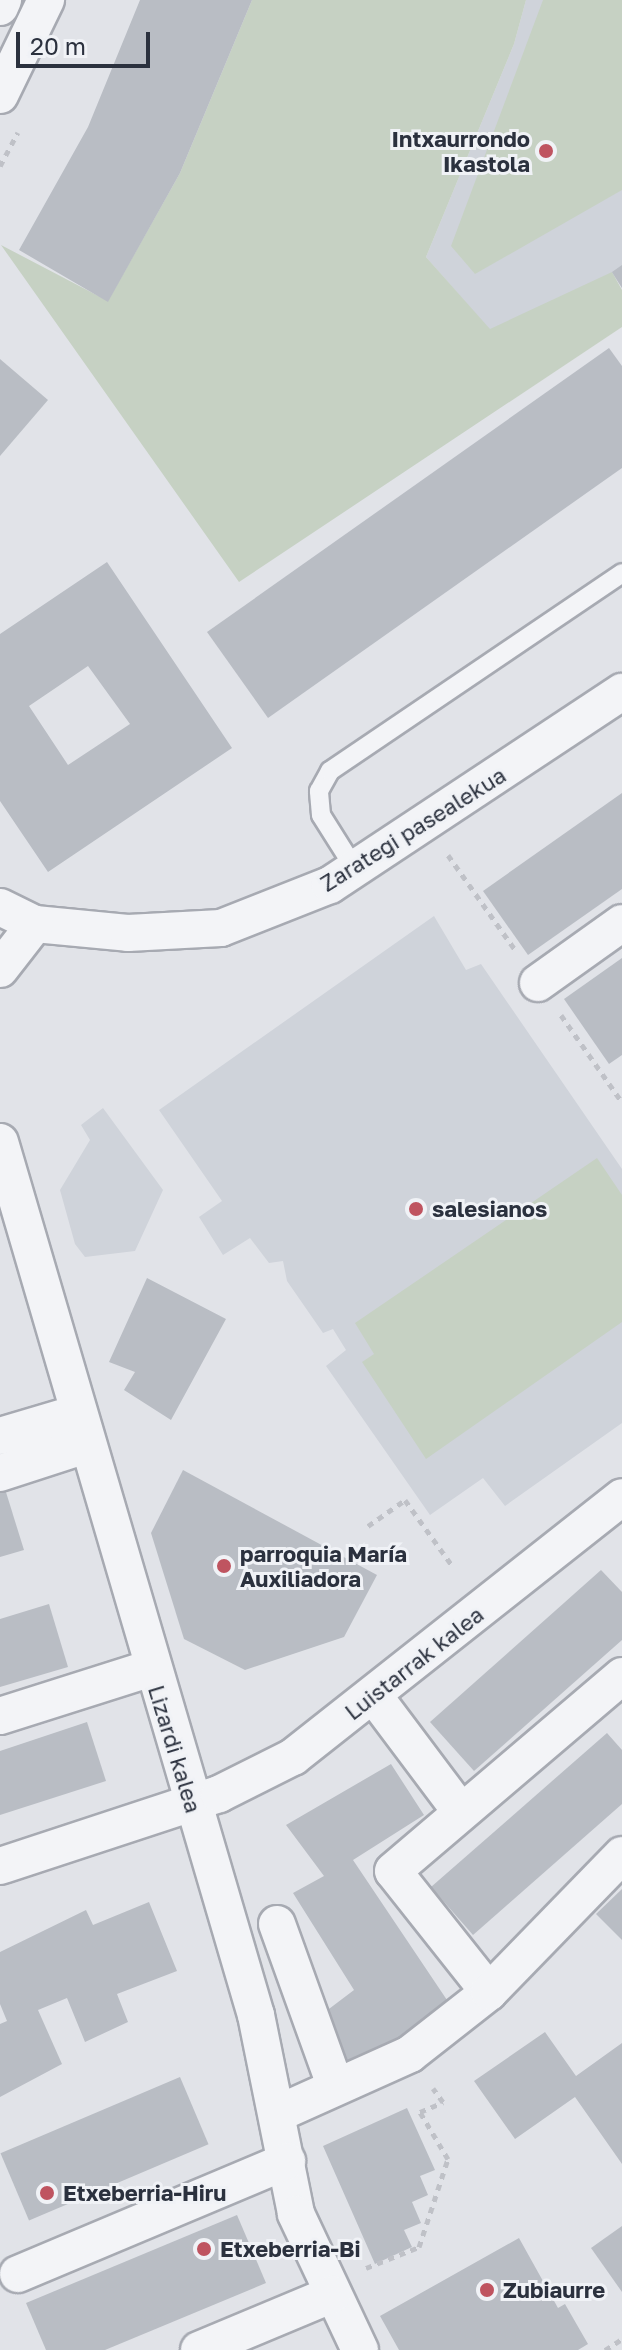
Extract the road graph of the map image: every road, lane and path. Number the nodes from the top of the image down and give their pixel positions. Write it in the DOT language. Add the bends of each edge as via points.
graph roads {
  1 [pos="3,0"];
  2 [pos="46,0"];
  3 [pos="0,7"];
  4 [pos="0,95"];
  5 [pos="622,573"];
  6 [pos="622,692"];
  7 [pos="355,869"];
  8 [pos="0,907"];
  9 [pos="622,923"];
  10 [pos="35,924"];
  11 [pos="0,969"];
  12 [pos="538,983"];
  13 [pos="0,1142"];
  14 [pos="9,1216"];
  15 [pos="82,1429"];
  16 [pos="0,1436"];
  17 [pos="0,1473"];
  18 [pos="622,1497"];
  19 [pos="368,1526"];
  20 [pos="451,1564"];
  21 [pos="151,1668"];
  22 [pos="622,1676"];
  23 [pos="374,1696"];
  24 [pos="0,1716"];
  25 [pos="191,1803"];
  26 [pos="461,1812"];
  27 [pos="622,1855"];
  28 [pos="0,1866"];
  29 [pos="277,1924"];
  30 [pos="489,1992"];
  31 [pos="335,2085"];
  32 [pos="433,2088"];
  33 [pos="279,2113"];
  34 [pos="287,2161"];
  35 [pos="18,2274"];
  36 [pos="345,2283"];
  37 [pos="622,2339"];
  38 [pos="199,2350"];
  39 [pos="360,2350"];
  40 [pos="605,2350"];
  1 -- 3 [label="street"];
  2 -- 4 [label="street"];
  5 -- 7 [label="lane" via="330,771 319,791 321,815"];
  6 -- 7 [label="street, Zarategi pasealekua"];
  7 -- 10 [label="street, Zarategi pasealekua" via="330,885 221,928 128,933"];
  8 -- 10 [label="street, Zarategi pasealekua"];
  9 -- 12 [label="street"];
  10 -- 11 [label="street"];
  13 -- 14 [label="street, Lizardi kalea"];
  14 -- 15 [label="street, Lizardi kalea"];
  15 -- 16 [label="street"];
  15 -- 17 [label="street"];
  15 -- 21 [label="street, Lizardi kalea"];
  18 -- 23 [label="street, Luistarrak kalea"];
  19 -- 20 [label="path" via="405,1500"];
  21 -- 24 [label="street"];
  21 -- 25 [label="street, Lizardi kalea"];
  22 -- 26 [label="street"];
  23 -- 25 [label="street, Luistarrak kalea" via="293,1757"];
  23 -- 26 [label="street"];
  25 -- 28 [label="street, Luistarrak kalea"];
  25 -- 33 [label="street, Lizardi kalea" via="256,2015"];
  26 -- 30 [label="street" via="393,1871"];
  27 -- 30 [label="street"];
  29 -- 31 [label="street"];
  30 -- 31 [label="street" via="410,2054"];
  31 -- 33 [label="street"];
  32 -- 36 [label="path" via="443,2102 420,2112 448,2159 419,2247"];
  33 -- 34 [label="street, Lizardi kalea"];
  34 -- 35 [label="street"];
  34 -- 36 [label="street, Lizardi kalea" via="296,2214"];
  36 -- 38 [label="street"];
  36 -- 39 [label="street, Lizardi kalea"];
  37 -- 40 [label="path"];
}
